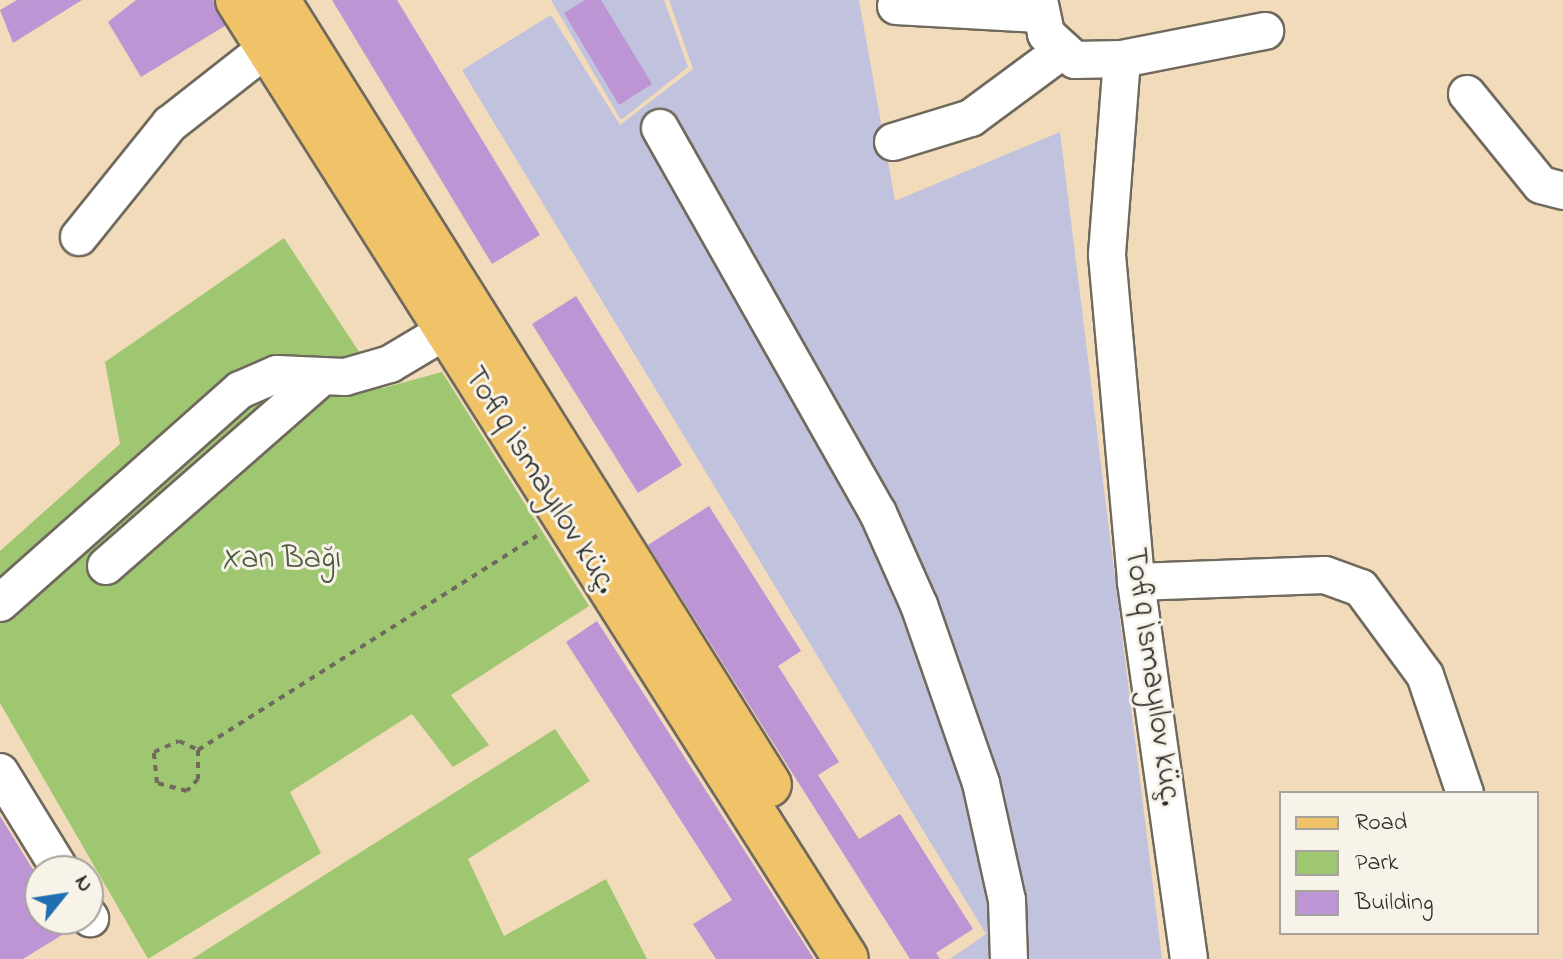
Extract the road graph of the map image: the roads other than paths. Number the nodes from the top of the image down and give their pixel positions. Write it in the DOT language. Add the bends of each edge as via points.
graph roads {
  1 [pos="238,0"];
  2 [pos="277,0"];
  3 [pos="896,6"];
  4 [pos="1039,7"];
  5 [pos="1265,31"];
  6 [pos="267,48"];
  7 [pos="1059,53"];
  8 [pos="1122,59"];
  9 [pos="1467,94"];
  10 [pos="660,128"];
  11 [pos="893,142"];
  12 [pos="1563,191"];
  13 [pos="79,237"];
  14 [pos="444,332"];
  15 [pos="323,376"];
  16 [pos="106,566"];
  17 [pos="1136,582"];
  18 [pos="0,603"];
  19 [pos="0,772"];
  20 [pos="1464,791"];
  21 [pos="51,855"];
  22 [pos="846,959"];
  23 [pos="880,959"];
  24 [pos="1009,959"];
  25 [pos="1189,959"];
  1 -- 6 [label="main road, Tofiq İsmayılov küç."];
  2 -- 23 [label="main road"];
  3 -- 4 [label="street"];
  4 -- 7 [label="street"];
  5 -- 8 [label="street"];
  6 -- 13 [label="street" via="170,124"];
  6 -- 14 [label="main road, Tofiq İsmayılov küç."];
  7 -- 8 [label="street"];
  7 -- 11 [label="street" via="971,118"];
  8 -- 17 [label="street, Tofiq İsmayılov küç." via="1107,255"];
  9 -- 12 [label="street" via="1541,185"];
  10 -- 24 [label="street" via="878,513 919,605 981,783 1007,900"];
  14 -- 15 [label="street" via="390,364"];
  14 -- 22 [label="main road, Tofiq İsmayılov küç."];
  15 -- 16 [label="street"];
  15 -- 18 [label="street" via="277,374 240,390"];
  17 -- 20 [label="street" via="1325,575 1361,588 1425,675"];
  17 -- 25 [label="street, Tofiq İsmayılov küç."];
  19 -- 21 [label="street"];
}
